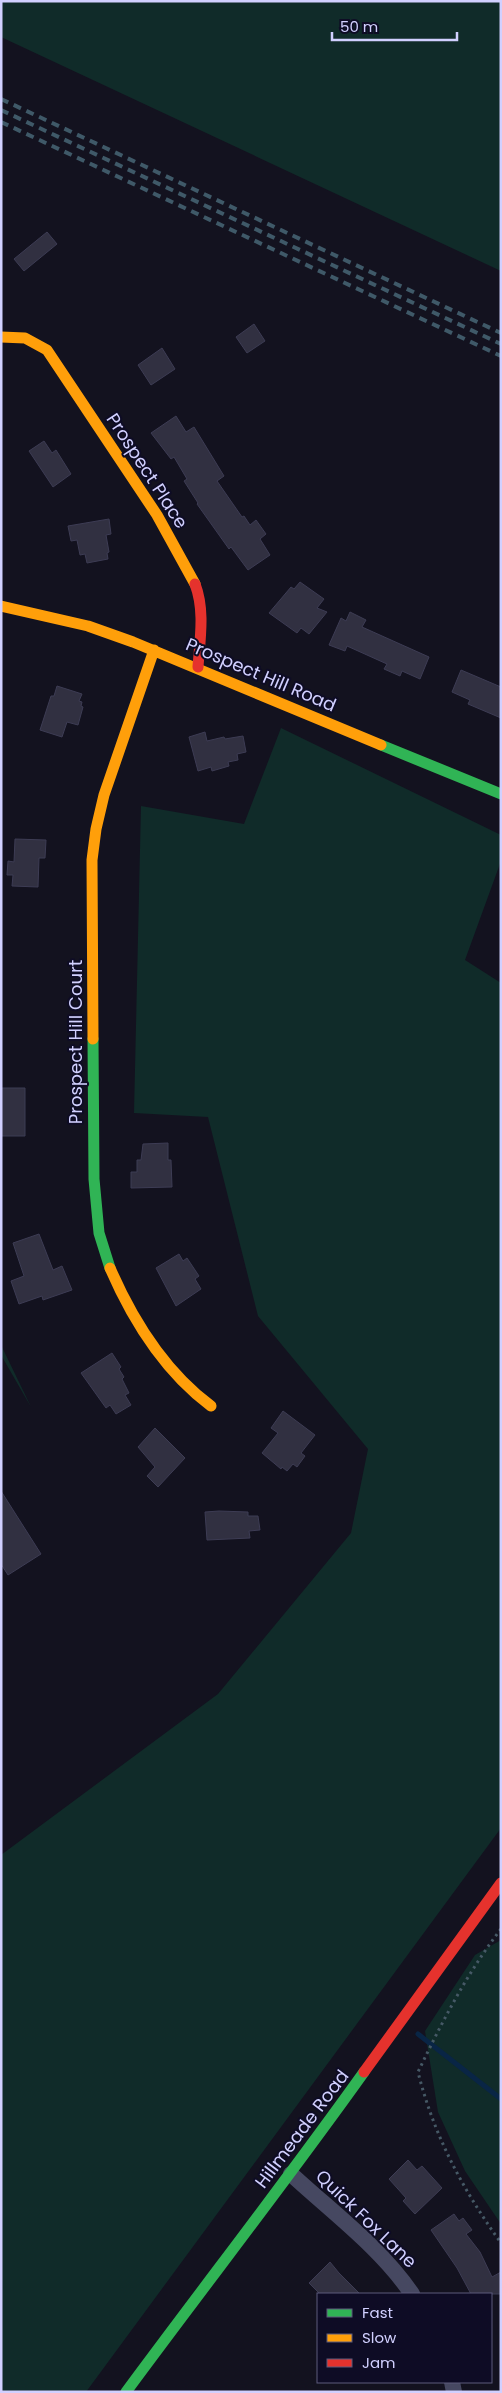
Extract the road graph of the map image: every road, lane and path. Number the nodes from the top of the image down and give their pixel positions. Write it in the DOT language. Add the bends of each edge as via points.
graph roads {
  1 [pos="1,337"];
  2 [pos="1,606"];
  3 [pos="154,650"];
  4 [pos="198,667"];
  5 [pos="501,794"];
  6 [pos="211,1406"];
  7 [pos="501,1883"];
  8 [pos="501,1929"];
  9 [pos="291,2174"];
  10 [pos="501,2243"];
  11 [pos="411,2293"];
  12 [pos="126,2392"];
  1 -- 4 [label="street, Prospect Place" via="24,337 47,350 157,515 200,597 202,618"];
  2 -- 3 [label="street, Prospect Hill Road" via="88,626"];
  3 -- 4 [label="street, Prospect Hill Road"];
  3 -- 6 [label="street, Prospect Hill Court" via="104,795 92,860 94,1179 105,1258 128,1310 188,1389"];
  4 -- 5 [label="street, Prospect Hill Road"];
  7 -- 9 [label="street, Hillmeade Road"];
  8 -- 10 [label="path" via="479,1958 418,2072 427,2109 450,2163"];
  9 -- 11 [label="street, Quick Fox Lane" via="376,2252"];
  9 -- 12 [label="street, Hillmeade Road"];
}
